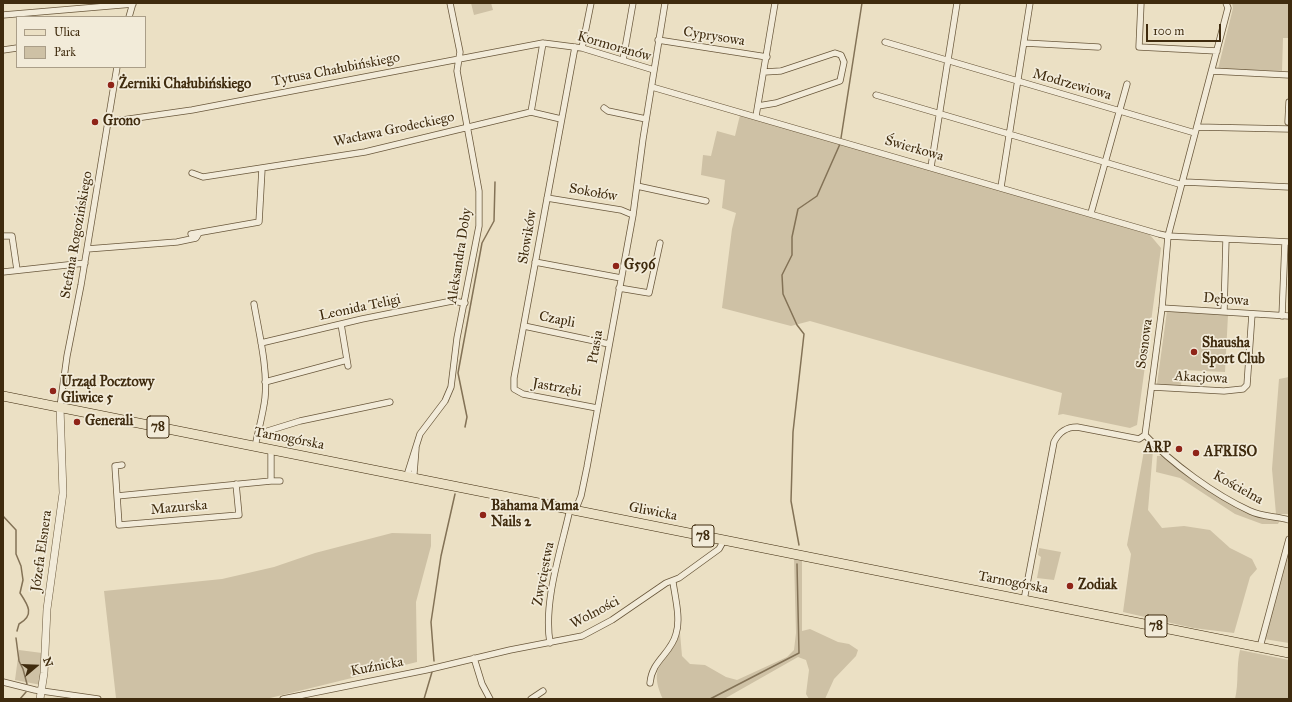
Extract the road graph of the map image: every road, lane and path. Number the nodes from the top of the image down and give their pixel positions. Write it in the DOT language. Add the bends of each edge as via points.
graph roads {
  1 [pos="133,3"];
  2 [pos="450,3"];
  3 [pos="591,3"];
  4 [pos="633,3"];
  5 [pos="665,3"];
  6 [pos="774,3"];
  7 [pos="957,3"];
  8 [pos="1030,3"];
  9 [pos="1141,3"];
  10 [pos="1226,3"];
  11 [pos="3,14"];
  12 [pos="129,16"];
  13 [pos="658,40"];
  14 [pos="885,42"];
  15 [pos="543,43"];
  16 [pos="1024,43"];
  17 [pos="575,47"];
  18 [pos="1098,47"];
  19 [pos="16,48"];
  20 [pos="582,48"];
  21 [pos="3,50"];
  22 [pos="1217,51"];
  23 [pos="767,57"];
  24 [pos="460,58"];
  25 [pos="623,60"];
  26 [pos="948,61"];
  27 [pos="117,68"];
  28 [pos="654,70"];
  29 [pos="1212,71"];
  30 [pos="764,72"];
  31 [pos="1289,75"];
  32 [pos="1018,82"];
  33 [pos="1127,84"];
  34 [pos="652,87"];
  35 [pos="876,95"];
  36 [pos="1289,102"];
  37 [pos="758,106"];
  38 [pos="604,108"];
  39 [pos="1119,111"];
  40 [pos="531,112"];
  41 [pos="939,114"];
  42 [pos="756,116"];
  43 [pos="562,119"];
  44 [pos="646,119"];
  45 [pos="108,122"];
  46 [pos="1288,122"];
  47 [pos="467,126"];
  48 [pos="1196,127"];
  49 [pos="1289,129"];
  50 [pos="1195,133"];
  51 [pos="1009,135"];
  52 [pos="1104,162"];
  53 [pos="931,167"];
  54 [pos="262,168"];
  55 [pos="192,173"];
  56 [pos="1182,183"];
  57 [pos="637,186"];
  58 [pos="1001,187"];
  59 [pos="1289,187"];
  60 [pos="547,198"];
  61 [pos="706,202"];
  62 [pos="1091,213"];
  63 [pos="634,215"];
  64 [pos="199,233"];
  65 [pos="190,234"];
  66 [pos="3,236"];
  67 [pos="1168,236"];
  68 [pos="1226,239"];
  69 [pos="1287,242"];
  70 [pos="660,243"];
  71 [pos="87,249"];
  72 [pos="535,262"];
  73 [pos="85,263"];
  74 [pos="17,270"];
  75 [pos="3,272"];
  76 [pos="621,278"];
  77 [pos="619,288"];
  78 [pos="465,303"];
  79 [pos="254,304"];
  80 [pos="1162,308"];
  81 [pos="1224,312"];
  82 [pos="1252,314"];
  83 [pos="1282,316"];
  84 [pos="1289,316"];
  85 [pos="341,324"];
  86 [pos="524,326"];
  87 [pos="261,343"];
  88 [pos="609,344"];
  89 [pos="265,382"];
  90 [pos="1152,387"];
  91 [pos="514,389"];
  92 [pos="3,396"];
  93 [pos="390,402"];
  94 [pos="60,407"];
  95 [pos="597,408"];
  96 [pos="258,434"];
  97 [pos="1145,435"];
  98 [pos="256,447"];
  99 [pos="271,450"];
  100 [pos="122,465"];
  101 [pos="410,477"];
  102 [pos="271,481"];
  103 [pos="280,481"];
  104 [pos="236,484"];
  105 [pos="117,496"];
  106 [pos="572,510"];
  107 [pos="1289,520"];
  108 [pos="1289,539"];
  109 [pos="724,540"];
  110 [pos="778,551"];
  111 [pos="673,582"];
  112 [pos="1024,600"];
  113 [pos="550,643"];
  114 [pos="1260,646"];
  115 [pos="1289,653"];
  116 [pos="474,658"];
  117 [pos="3,682"];
  118 [pos="650,683"];
  119 [pos="42,691"];
  120 [pos="543,691"];
  121 [pos="40,699"];
  122 [pos="98,699"];
  123 [pos="283,699"];
  124 [pos="490,699"];
  125 [pos="530,699"];
  1 -- 11 [label="street"];
  1 -- 12 [label="street"];
  2 -- 24 [label="street, Aleksandra Doby"];
  3 -- 20 [label="street"];
  4 -- 25 [label="street"];
  5 -- 13 [label="street, Ptasia"];
  6 -- 23 [label="street"];
  7 -- 26 [label="street"];
  8 -- 16 [label="street, Modrzewiowa"];
  9 -- 22 [label="street" via="1139,47"];
  10 -- 22 [label="street, Sosnowa" via="1228,8"];
  13 -- 23 [label="street, Cyprysowa"];
  13 -- 28 [label="street, Ptasia"];
  14 -- 26 [label="street, Modrzewiowa"];
  15 -- 17 [label="street, Kormoranów"];
  15 -- 24 [label="street, Tytusa Chałubińskiego"];
  15 -- 40 [label="street"];
  16 -- 18 [label="street"];
  16 -- 32 [label="street, Modrzewiowa"];
  17 -- 20 [label="street, Kormoranów"];
  17 -- 43 [label="street, Słowików"];
  19 -- 21 [label="street"];
  20 -- 25 [label="street, Kormoranów"];
  22 -- 29 [label="street, Sosnowa"];
  23 -- 30 [label="street"];
  24 -- 45 [label="street, Tytusa Chałubińskiego" via="192,110"];
  24 -- 47 [label="street, Aleksandra Doby" via="457,71"];
  25 -- 28 [label="street, Kormoranów"];
  26 -- 32 [label="street, Modrzewiowa"];
  26 -- 41 [label="street"];
  27 -- 45 [label="street, Stefana Rogozińskiego"];
  28 -- 34 [label="street, Ptasia"];
  29 -- 31 [label="street"];
  29 -- 48 [label="street, Sosnowa"];
  30 -- 37 [label="street"];
  30 -- 37 [label="street" via="781,71 835,53 841,55 844,62 840,81 776,103"];
  32 -- 39 [label="street, Modrzewiowa"];
  32 -- 51 [label="street, Modrzewiowa"];
  33 -- 39 [label="street, Modrzewiowa"];
  34 -- 42 [label="street, Świerkowa"];
  34 -- 44 [label="street, Ptasia"];
  35 -- 41 [label="street"];
  36 -- 46 [label="street"];
  37 -- 42 [label="street"];
  38 -- 44 [label="street"];
  39 -- 50 [label="street, Modrzewiowa"];
  39 -- 52 [label="street, Modrzewiowa"];
  40 -- 43 [label="street"];
  40 -- 47 [label="street, Wacława Grodeckiego"];
  41 -- 51 [label="street"];
  41 -- 53 [label="street"];
  42 -- 53 [label="street, Świerkowa"];
  43 -- 60 [label="street, Słowików"];
  44 -- 57 [label="street, Ptasia"];
  45 -- 71 [label="street, Stefana Rogozińskiego"];
  47 -- 54 [label="street, Wacława Grodeckiego" via="365,152"];
  47 -- 78 [label="street, Aleksandra Doby" via="479,191 480,214"];
  48 -- 49 [label="street"];
  48 -- 50 [label="street, Sosnowa"];
  50 -- 56 [label="street, Sosnowa"];
  51 -- 52 [label="street"];
  51 -- 58 [label="street, Modrzewiowa"];
  52 -- 56 [label="street" via="1178,184"];
  52 -- 62 [label="street, Modrzewiowa"];
  53 -- 58 [label="street, Świerkowa"];
  54 -- 55 [label="street, Wacława Grodeckiego" via="203,177"];
  54 -- 64 [label="street" via="259,222"];
  56 -- 59 [label="street"];
  56 -- 67 [label="street, Sosnowa"];
  57 -- 61 [label="street"];
  57 -- 63 [label="street, Ptasia"];
  58 -- 62 [label="street, Świerkowa"];
  60 -- 63 [label="street, Sokołów" via="621,210"];
  60 -- 72 [label="street, Słowików"];
  62 -- 67 [label="street, Świerkowa"];
  63 -- 76 [label="street, Ptasia"];
  64 -- 65 [label="street"];
  64 -- 71 [label="street" via="196,238 177,242"];
  66 -- 74 [label="street" via="12,236"];
  67 -- 68 [label="street, Świerkowa"];
  67 -- 80 [label="street, Sosnowa"];
  68 -- 69 [label="street, Świerkowa"];
  68 -- 81 [label="street"];
  69 -- 83 [label="street"];
  70 -- 77 [label="street" via="649,293"];
  71 -- 73 [label="street, Stefana Rogozińskiego"];
  72 -- 76 [label="street"];
  72 -- 86 [label="street, Słowików"];
  73 -- 74 [label="street"];
  73 -- 94 [label="street, Stefana Rogozińskiego"];
  74 -- 75 [label="street"];
  76 -- 77 [label="street, Ptasia"];
  77 -- 88 [label="street, Ptasia"];
  78 -- 85 [label="street, Leonida Teligi" via="452,301"];
  78 -- 101 [label="street, Aleksandra Doby" via="457,338 451,387 445,401 420,434 414,473"];
  79 -- 87 [label="street"];
  80 -- 81 [label="street, Dębowa"];
  80 -- 90 [label="street, Sosnowa"];
  81 -- 82 [label="street, Dębowa"];
  82 -- 83 [label="street, Dębowa"];
  82 -- 90 [label="street, Akacjowa" via="1248,385 1243,389 1224,391"];
  83 -- 84 [label="street, Dębowa"];
  85 -- 87 [label="street, Leonida Teligi"];
  85 -- 89 [label="street" via="348,363"];
  86 -- 88 [label="street, Czapli"];
  86 -- 91 [label="street, Słowików"];
  87 -- 89 [label="street"];
  88 -- 95 [label="street, Ptasia"];
  89 -- 96 [label="street" via="265,398"];
  90 -- 97 [label="street, Sosnowa"];
  91 -- 95 [label="street, Jastrzębi" via="523,394"];
  92 -- 94 [label="main road, Tarnogórska / 78"];
  93 -- 96 [label="street" via="300,421"];
  94 -- 98 [label="main road, Tarnogórska / 78"];
  94 -- 119 [label="street, Józefa Elsnera" via="63,493 47,609"];
  95 -- 106 [label="street, Ptasia" via="580,496"];
  96 -- 98 [label="street"];
  97 -- 107 [label="street, Kościelna" via="1165,456 1250,512"];
  97 -- 112 [label="street" via="1139,438 1077,427 1070,427 1058,434 1052,450"];
  98 -- 99 [label="main road, Tarnogórska / 78"];
  99 -- 101 [label="main road, Tarnogórska / 78"];
  99 -- 102 [label="street"];
  100 -- 105 [label="street, Mazurska" via="115,466"];
  101 -- 106 [label="main road, Tarnogórska / 78"];
  102 -- 103 [label="street, Mazurska"];
  102 -- 104 [label="street, Mazurska"];
  104 -- 105 [label="street, Mazurska"];
  104 -- 105 [label="street, Mazurska" via="239,515 119,525"];
  106 -- 109 [label="main road, Gliwicka / 78"];
  106 -- 113 [label="street, Zwycięstwa" via="554,578 547,622"];
  108 -- 114 [label="street"];
  109 -- 110 [label="main road, Gliwicka / 78"];
  109 -- 111 [label="street, Wolności" via="719,549"];
  110 -- 112 [label="main road, Tarnogórska / 78"];
  111 -- 113 [label="street, Wolności" via="666,583 612,620 582,636"];
  111 -- 118 [label="street" via="677,634 656,662"];
  112 -- 114 [label="main road, Tarnogórska / 78"];
  113 -- 116 [label="street, Wolności"];
  114 -- 115 [label="main road, Tarnogórska / 78"];
  116 -- 123 [label="street, Kuźnicka"];
  116 -- 124 [label="street"];
  117 -- 119 [label="street"];
  119 -- 121 [label="street, Józefa Elsnera"];
  119 -- 122 [label="street"];
  120 -- 125 [label="street"];
}
